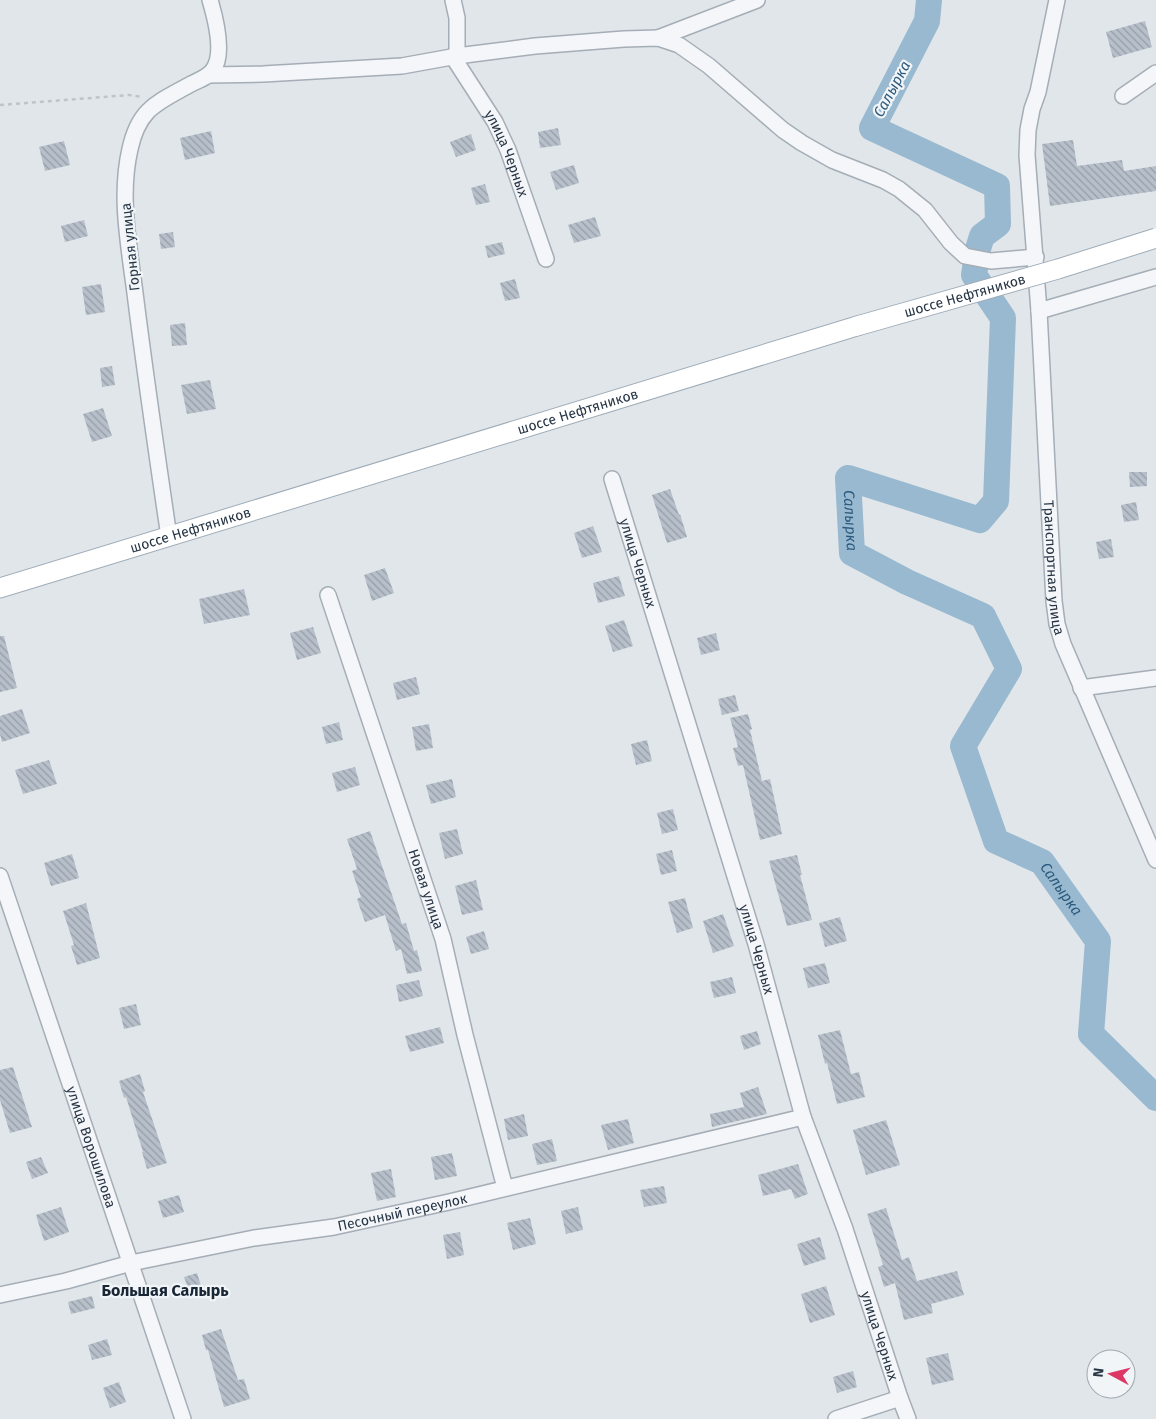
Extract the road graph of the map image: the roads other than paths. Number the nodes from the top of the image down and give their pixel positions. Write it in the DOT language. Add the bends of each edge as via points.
graph roads {
  1 [pos="210,0"];
  2 [pos="453,0"];
  3 [pos="757,0"];
  4 [pos="1057,0"];
  5 [pos="658,38"];
  6 [pos="455,56"];
  7 [pos="1156,73"];
  8 [pos="208,75"];
  9 [pos="1123,96"];
  10 [pos="1156,238"];
  11 [pos="1036,258"];
  12 [pos="546,259"];
  13 [pos="1156,277"];
  14 [pos="1039,312"];
  15 [pos="612,479"];
  16 [pos="169,537"];
  17 [pos="0,588"];
  18 [pos="328,595"];
  19 [pos="1156,678"];
  20 [pos="1081,688"];
  21 [pos="1156,860"];
  22 [pos="0,876"];
  23 [pos="804,1117"];
  24 [pos="506,1188"];
  25 [pos="131,1263"];
  26 [pos="0,1295"];
  27 [pos="900,1398"];
  28 [pos="182,1419"];
  29 [pos="836,1419"];
  30 [pos="908,1419"];
  1 -- 8 [label="street" via="215,17 218,56 214,69"];
  2 -- 6 [label="street" via="457,18"];
  3 -- 5 [label="street"];
  4 -- 11 [label="street, Транспортная улица" via="1028,130 1027,155"];
  5 -- 6 [label="street" via="545,45"];
  5 -- 11 [label="street" via="678,45 709,66 802,143 832,160 900,189 925,210 965,256 991,262"];
  6 -- 8 [label="street" via="402,66"];
  6 -- 12 [label="street, улица Черных" via="508,150"];
  7 -- 9 [label="street"];
  8 -- 16 [label="street, Горная улица" via="166,97 142,117 129,151 125,197 140,338"];
  10 -- 16 [label="main road, шоссе Нефтяников, bridge"];
  11 -- 14 [label="street, Транспортная улица"];
  13 -- 14 [label="street"];
  14 -- 20 [label="street, Транспортная улица" via="1054,601 1063,644"];
  15 -- 23 [label="street, улица Черных" via="756,944"];
  16 -- 17 [label="main road, шоссе Нефтяников"];
  18 -- 24 [label="street, Новая улица" via="443,939"];
  19 -- 20 [label="street"];
  20 -- 21 [label="street, Транспортная улица"];
  22 -- 25 [label="street, улица Ворошилова"];
  23 -- 24 [label="street, Песочный переулок"];
  23 -- 27 [label="street, улица Черных" via="845,1229"];
  24 -- 25 [label="street, Песочный переулок" via="334,1227 254,1238"];
  25 -- 26 [label="street, Песочный переулок"];
  25 -- 28 [label="street, улица Ворошилова"];
  27 -- 29 [label="street"];
  27 -- 30 [label="street, улица Черных"];
}
